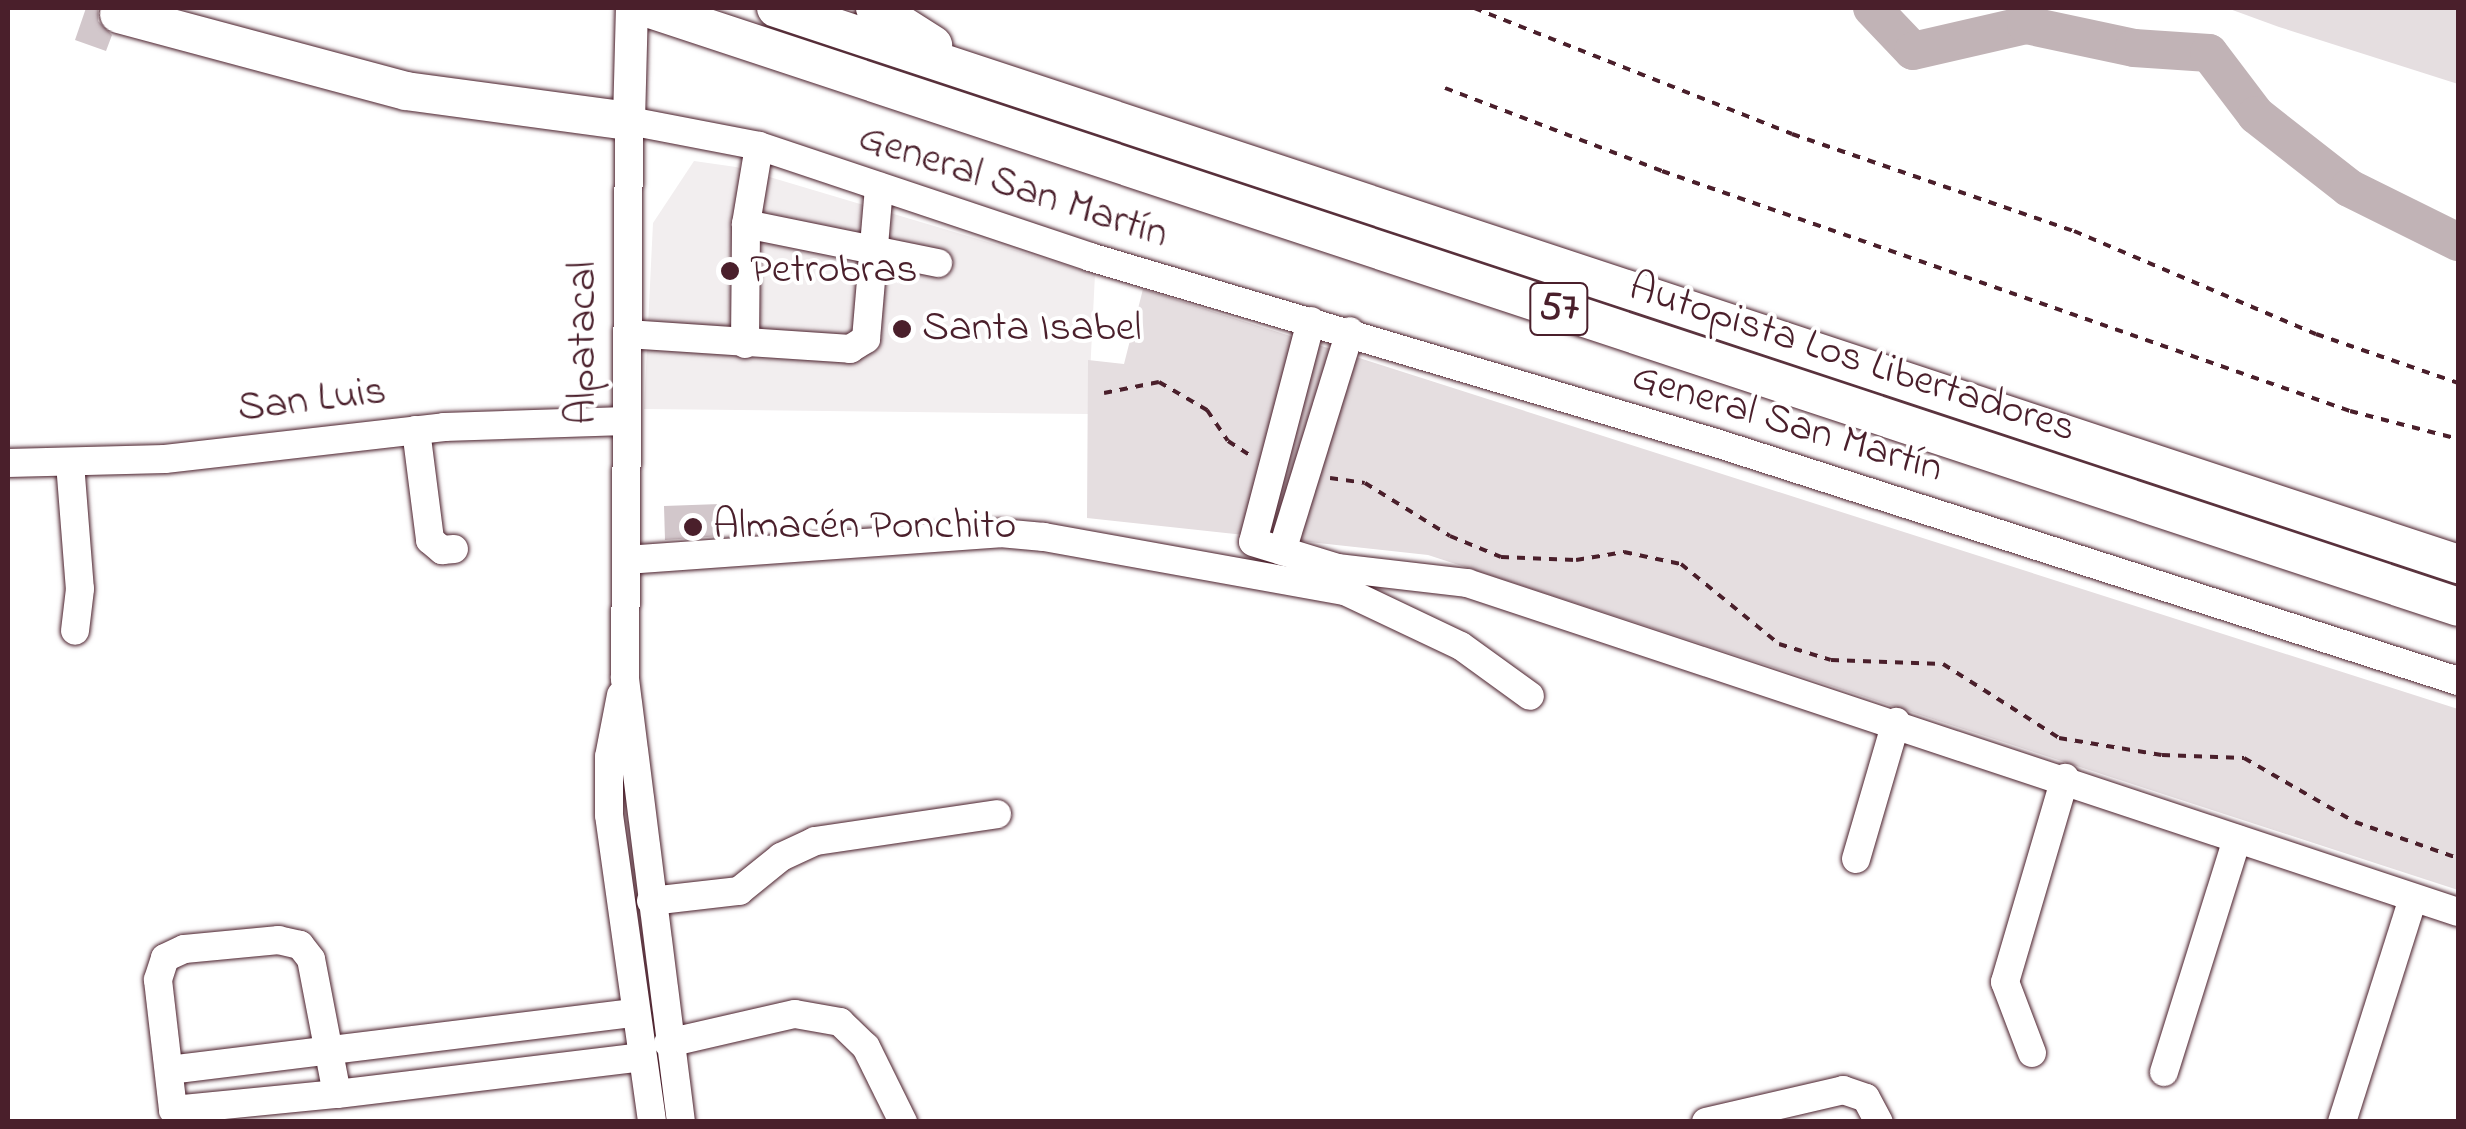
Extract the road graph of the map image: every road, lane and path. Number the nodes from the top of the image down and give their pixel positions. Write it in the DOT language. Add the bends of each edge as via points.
graph roads {
  1 [pos="776,8"];
  2 [pos="875,8"];
  3 [pos="1474,8"];
  4 [pos="646,9"];
  5 [pos="119,14"];
  6 [pos="990,80"];
  7 [pos="1445,88"];
  8 [pos="629,121"];
  9 [pos="758,146"];
  10 [pos="879,187"];
  11 [pos="746,224"];
  12 [pos="870,248"];
  13 [pos="938,263"];
  14 [pos="1312,321"];
  15 [pos="1350,332"];
  16 [pos="627,334"];
  17 [pos="745,344"];
  18 [pos="2458,384"];
  19 [pos="1104,393"];
  20 [pos="626,421"];
  21 [pos="416,430"];
  22 [pos="2458,439"];
  23 [pos="8,463"];
  24 [pos="70,463"];
  25 [pos="1273,464"];
  26 [pos="1306,475"];
  27 [pos="454,548"];
  28 [pos="1282,551"];
  29 [pos="626,560"];
  30 [pos="2458,564"];
  31 [pos="2458,607"];
  32 [pos="75,631"];
  33 [pos="625,679"];
  34 [pos="2458,682"];
  35 [pos="1530,696"];
  36 [pos="1896,722"];
  37 [pos="2065,778"];
  38 [pos="640,810"];
  39 [pos="997,814"];
  40 [pos="608,815"];
  41 [pos="2236,839"];
  42 [pos="2458,858"];
  43 [pos="1856,859"];
  44 [pos="2412,898"];
  45 [pos="651,901"];
  46 [pos="2458,912"];
  47 [pos="636,1014"];
  48 [pos="668,1043"];
  49 [pos="2032,1053"];
  50 [pos="330,1054"];
  51 [pos="642,1057"];
  52 [pos="169,1070"];
  53 [pos="2164,1072"];
  54 [pos="337,1094"];
  55 [pos="652,1122"];
  56 [pos="681,1122"];
  57 [pos="904,1122"];
  58 [pos="1706,1122"];
  59 [pos="1879,1122"];
  60 [pos="2342,1122"];
  1 -- 6 [label="highway, Autopista Los Libertadores / 57"];
  2 -- 6 [label="highway"];
  3 -- 18 [label="path" via="1828,148 2074,231 2280,320"];
  4 -- 8 [label="main road, Alpatacal"];
  4 -- 31 [label="highway, Autopista Los Libertadores / 57"];
  5 -- 8 [label="highway" via="406,91"];
  6 -- 30 [label="highway, Autopista Los Libertadores / 57"];
  7 -- 22 [label="path" via="1680,178 2350,411"];
  8 -- 9 [label="street, General San Martín"];
  8 -- 16 [label="street, Alpatacal"];
  9 -- 10 [label="street, General San Martín"];
  9 -- 11 [label="street"];
  10 -- 12 [label="street"];
  10 -- 14 [label="street, General San Martín"];
  11 -- 12 [label="street"];
  11 -- 17 [label="street"];
  12 -- 13 [label="street"];
  12 -- 17 [label="street" via="866,338 829,352"];
  14 -- 15 [label="street, General San Martín"];
  14 -- 25 [label="street"];
  15 -- 26 [label="street"];
  15 -- 34 [label="street, General San Martín"];
  16 -- 17 [label="street"];
  16 -- 20 [label="street, Alpatacal"];
  19 -- 25 [label="path" via="1160,382 1207,410 1228,441"];
  20 -- 21 [label="street, San Luis"];
  20 -- 29 [label="street, Alpatacal"];
  21 -- 24 [label="street, San Luis"];
  21 -- 27 [label="street" via="430,540 442,550"];
  23 -- 24 [label="street, San Luis"];
  24 -- 32 [label="street" via="80,589"];
  25 -- 28 [label="street" via="1253,542"];
  26 -- 28 [label="street"];
  26 -- 42 [label="path" via="1365,483 1450,536 1501,556 1576,560 1624,552 1681,564 1778,644 1831,660 1943,664 2060,738 2162,756 2244,758 2355,822"];
  28 -- 36 [label="street" via="1338,568 1467,583"];
  29 -- 33 [label="street, Alpatacal"];
  29 -- 35 [label="street" via="1000,534 1044,537 1346,591 1462,646"];
  33 -- 38 [label="street, Alpatacal"];
  33 -- 40 [label="street, Alpatacal" via="609,757"];
  36 -- 37 [label="street"];
  36 -- 43 [label="street"];
  37 -- 41 [label="street"];
  37 -- 49 [label="street" via="2004,982"];
  38 -- 40 [label="street" via="620,808"];
  38 -- 45 [label="street, Alpatacal"];
  39 -- 45 [label="street" via="815,841 781,857 739,891"];
  40 -- 47 [label="street, Alpatacal"];
  41 -- 44 [label="street"];
  41 -- 53 [label="street"];
  44 -- 46 [label="street"];
  44 -- 60 [label="street"];
  45 -- 48 [label="street, Alpatacal"];
  47 -- 50 [label="street"];
  47 -- 51 [label="street, Alpatacal"];
  48 -- 56 [label="street, Alpatacal"];
  48 -- 57 [label="street" via="795,1014 840,1022 866,1047"];
  50 -- 52 [label="street"];
  50 -- 52 [label="street" via="311,959 300,945 279,940 184,948 165,958 158,972"];
  50 -- 54 [label="street"];
  51 -- 54 [label="street"];
  51 -- 55 [label="street, Alpatacal"];
  52 -- 54 [label="street" via="174,1110"];
  58 -- 59 [label="street" via="1843,1090 1866,1098"];
}
